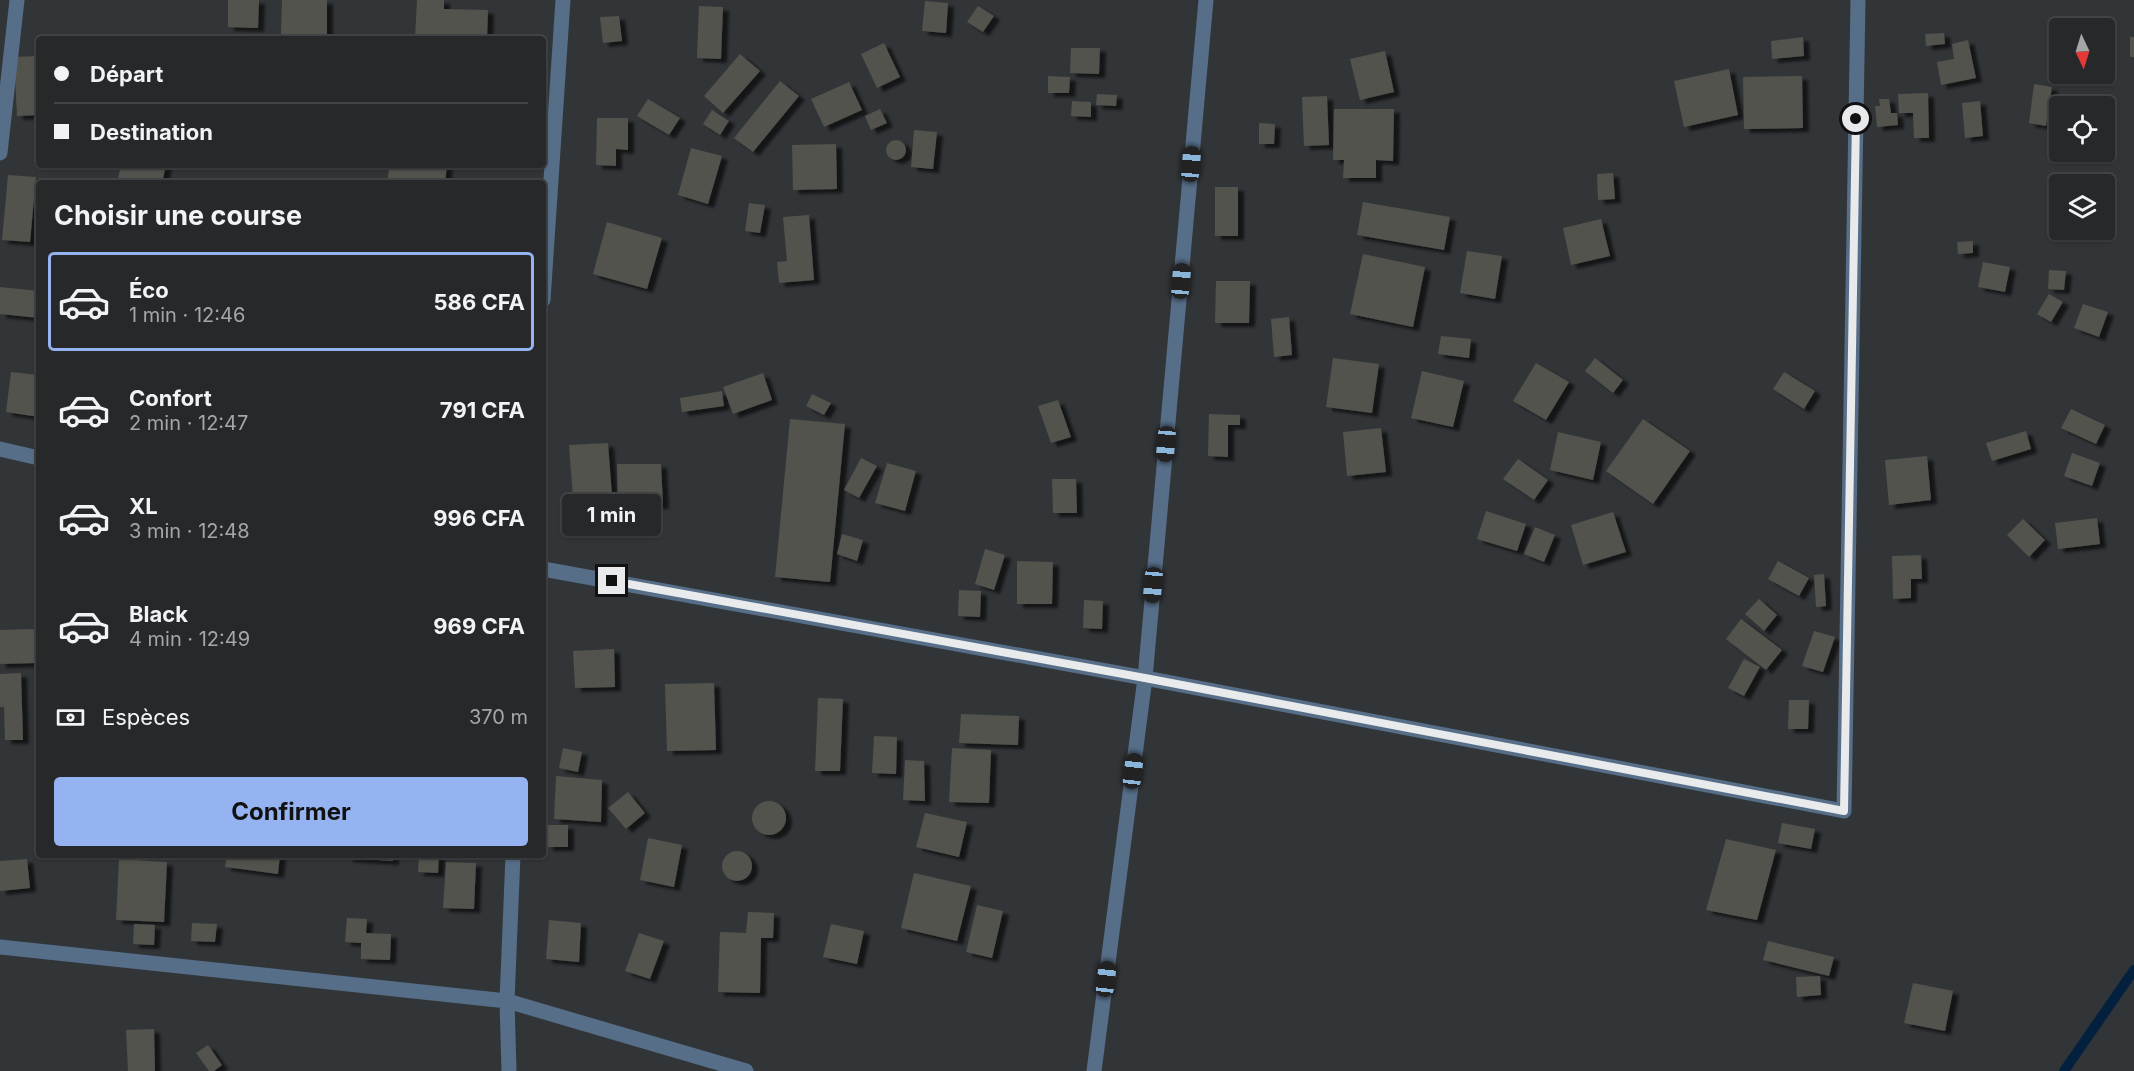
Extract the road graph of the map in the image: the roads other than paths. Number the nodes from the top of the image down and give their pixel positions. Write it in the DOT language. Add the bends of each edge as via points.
graph roads {
  1 [pos="17,0"];
  2 [pos="563,0"];
  3 [pos="1206,0"];
  4 [pos="1858,0"];
  5 [pos="0,153"];
  6 [pos="546,255"];
  7 [pos="0,449"];
  8 [pos="36,457"];
  9 [pos="546,569"];
  10 [pos="1145,678"];
  11 [pos="513,858"];
  12 [pos="0,947"];
  13 [pos="507,1001"];
  14 [pos="509,1071"];
  15 [pos="746,1071"];
  16 [pos="1094,1071"];
  1 -- 5 [label="street"];
  2 -- 6 [label="street"];
  3 -- 10 [label="street"];
  4 -- 10 [label="street" via="1844,811"];
  7 -- 8 [label="street"];
  9 -- 10 [label="street"];
  10 -- 16 [label="street"];
  11 -- 13 [label="street"];
  12 -- 13 [label="street"];
  13 -- 14 [label="street"];
  13 -- 15 [label="street"];
}
